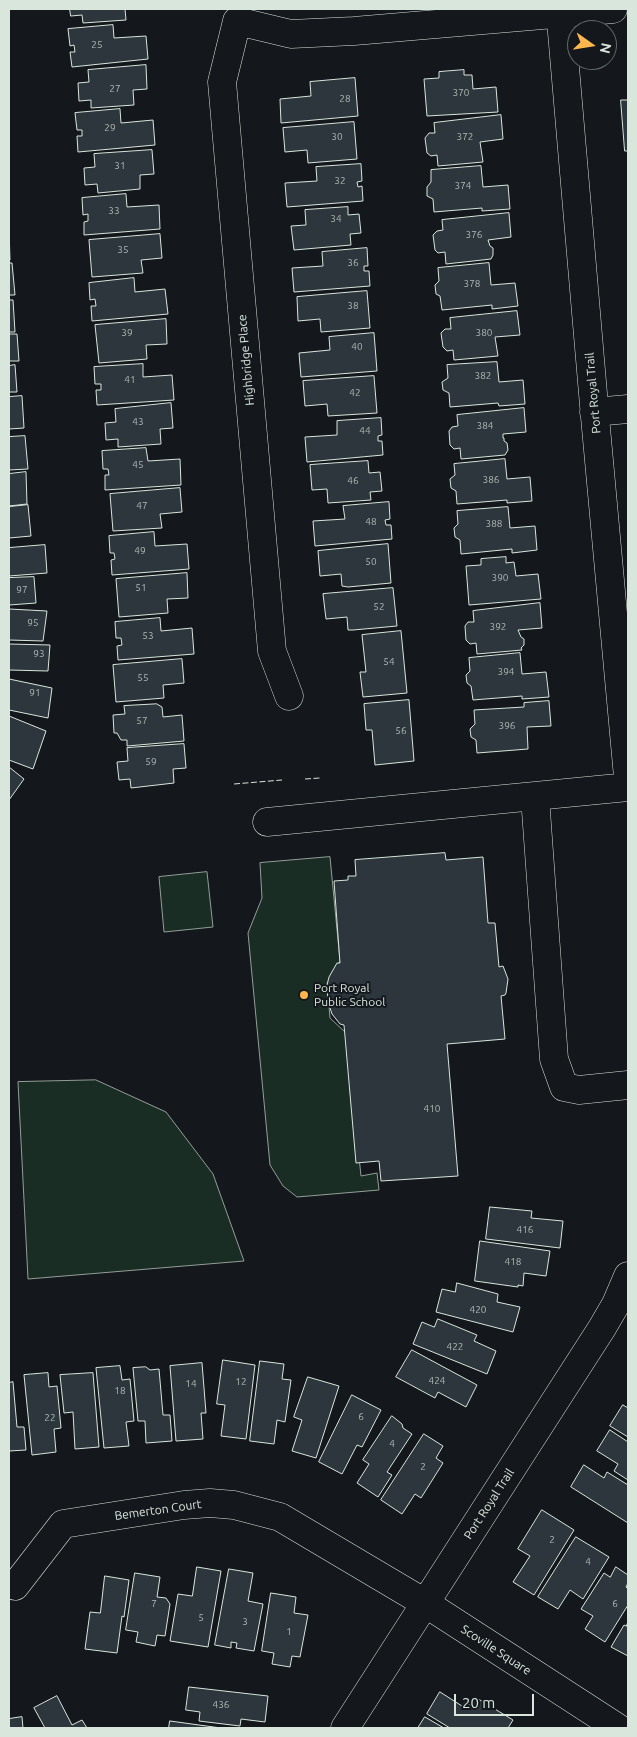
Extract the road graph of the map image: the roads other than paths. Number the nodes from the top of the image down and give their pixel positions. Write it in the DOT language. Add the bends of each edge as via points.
graph roads {
  1 [pos="613,9"];
  2 [pos="560,11"];
  3 [pos="236,15"];
  4 [pos="628,409"];
  5 [pos="594,412"];
  6 [pos="289,696"];
  7 [pos="628,777"];
  8 [pos="628,787"];
  9 [pos="535,797"];
  10 [pos="267,822"];
  11 [pos="628,1085"];
  12 [pos="628,1276"];
  13 [pos="15,1586"];
  14 [pos="425,1603"];
  15 [pos="345,1728"];
  16 [pos="618,1728"];
  1 -- 2 [label="street, Highbridge Place"];
  2 -- 3 [label="street, Highbridge Place" via="290,34"];
  2 -- 5 [label="street, Port Royal Trail"];
  3 -- 6 [label="street, Highbridge Place" via="222,82 272,651"];
  4 -- 5 [label="street"];
  5 -- 7 [label="street, Port Royal Trail"];
  8 -- 9 [label="street"];
  9 -- 10 [label="street"];
  9 -- 11 [label="street" via="554,1059 564,1087 579,1090"];
  12 -- 14 [label="street, Port Royal Trail" via="602,1328"];
  13 -- 14 [label="street, Bemerton Court" via="64,1524 184,1505 210,1504 234,1505 280,1517"];
  14 -- 15 [label="street, Port Royal Trail"];
  14 -- 16 [label="street, Scoville Square"];
}
